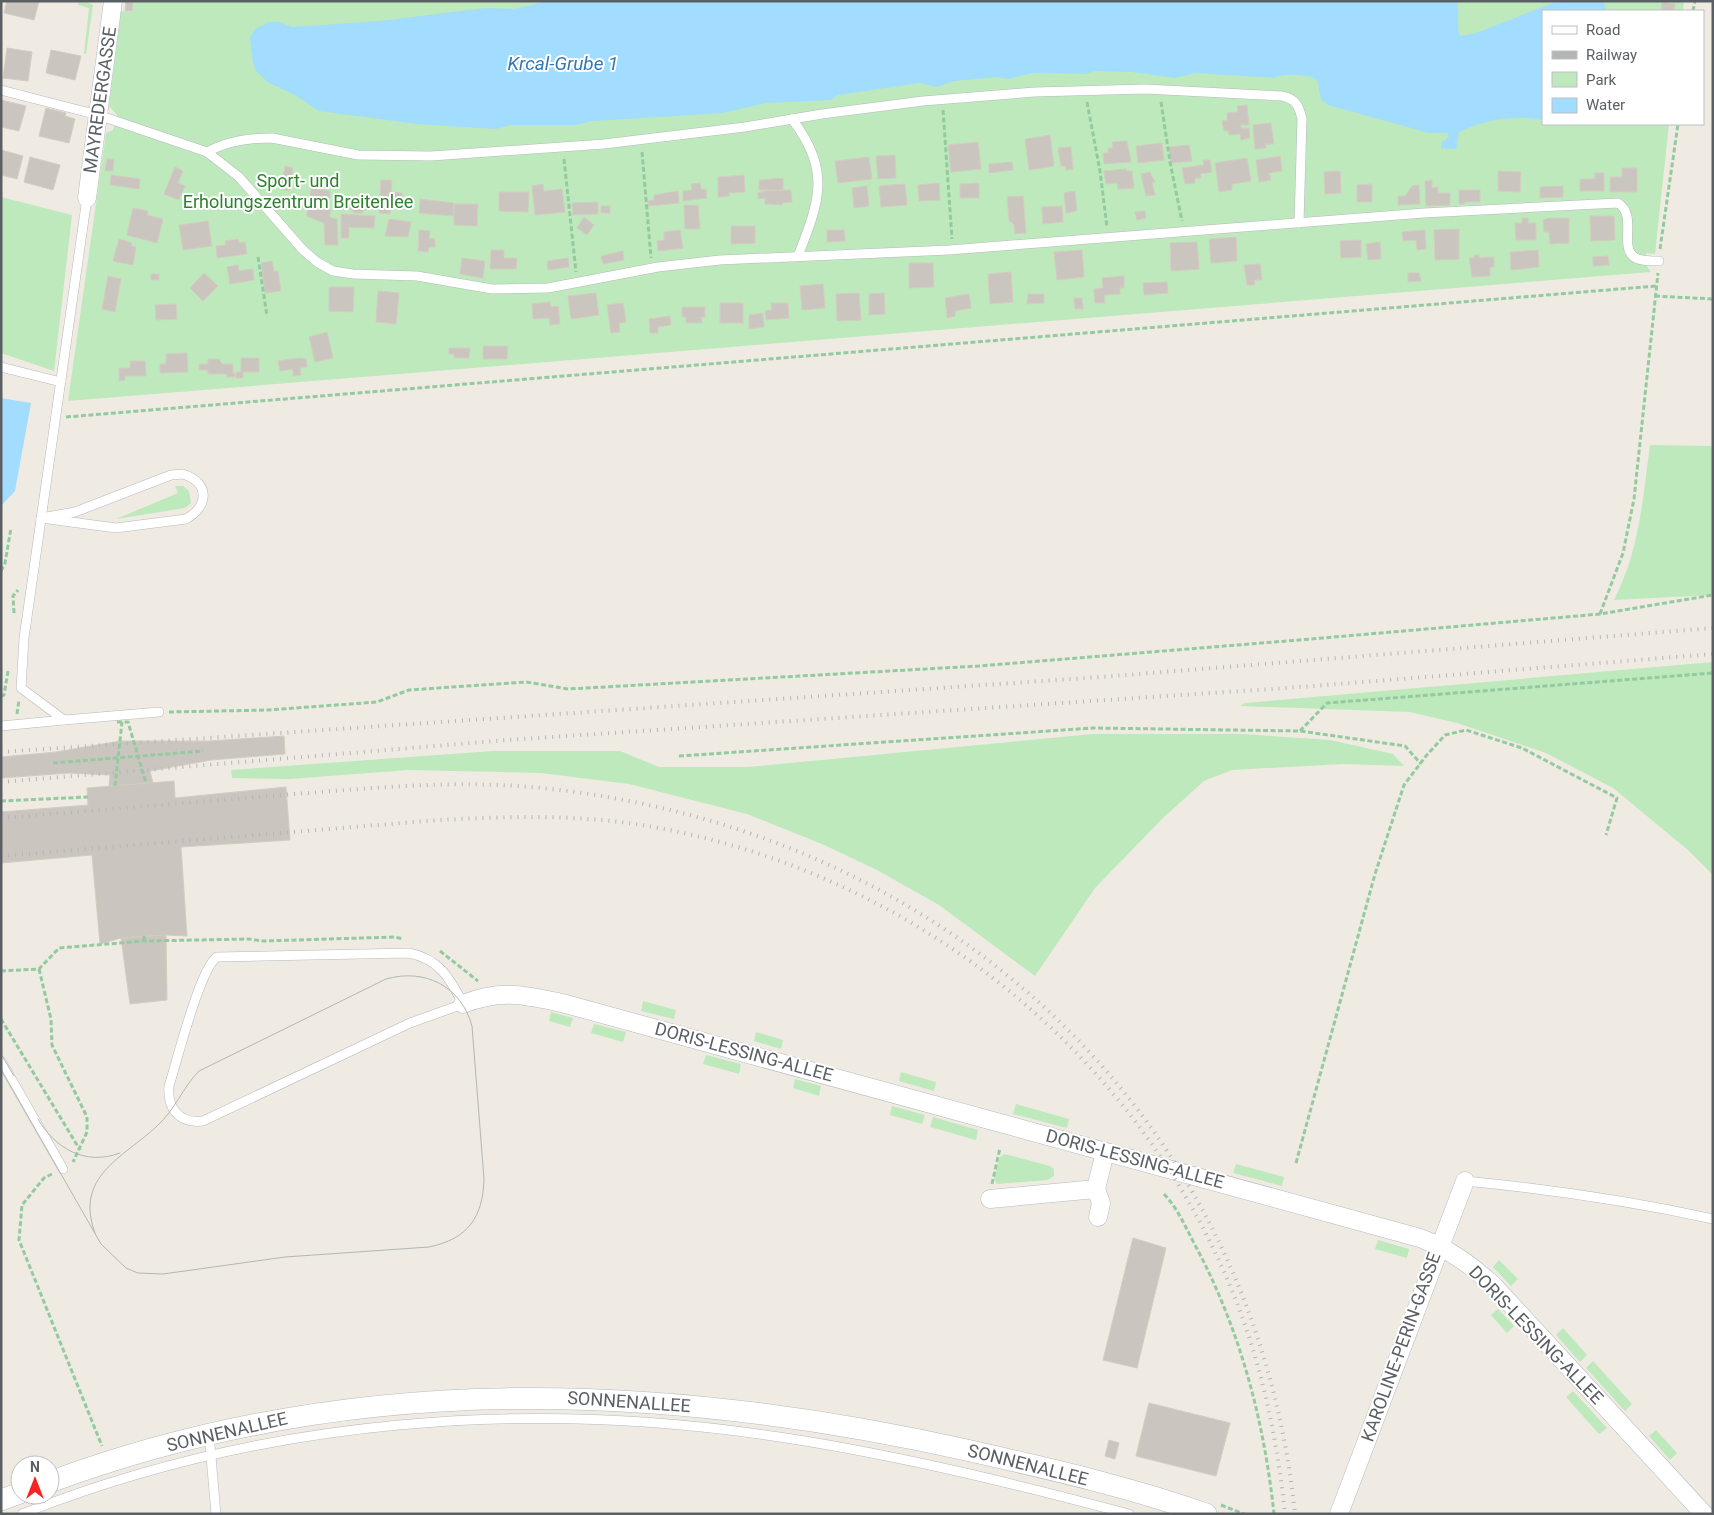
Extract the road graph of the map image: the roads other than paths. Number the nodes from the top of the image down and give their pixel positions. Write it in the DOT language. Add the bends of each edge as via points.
graph roads {
  1 [pos="109,2"];
  2 [pos="1,90"];
  3 [pos="98,115"];
  4 [pos="792,119"];
  5 [pos="207,152"];
  6 [pos="87,198"];
  7 [pos="1300,223"];
  8 [pos="798,256"];
  9 [pos="1659,261"];
  10 [pos="1,367"];
  11 [pos="61,382"];
  12 [pos="41,518"];
  13 [pos="159,712"];
  14 [pos="64,720"];
  15 [pos="1,726"];
  16 [pos="463,1004"];
  17 [pos="1,1061"];
  18 [pos="1105,1152"];
  19 [pos="63,1168"];
  20 [pos="1464,1181"];
  21 [pos="1096,1189"];
  22 [pos="991,1194"];
  23 [pos="1098,1216"];
  24 [pos="1713,1219"];
  25 [pos="1439,1245"];
  26 [pos="209,1434"];
  27 [pos="211,1455"];
  28 [pos="60,1479"];
  29 [pos="22,1514"];
  30 [pos="216,1514"];
  31 [pos="1129,1514"];
  32 [pos="1206,1514"];
  33 [pos="1339,1514"];
  34 [pos="1704,1514"];
  1 -- 3 [label="street, MAYREDERGASSE"];
  2 -- 3 [label="lane"];
  3 -- 5 [label="lane"];
  3 -- 6 [label="street, MAYREDERGASSE"];
  4 -- 5 [label="lane" via="641,140 562,147 399,156 358,155 272,138 253,138 221,144"];
  4 -- 7 [label="lane" via="942,100 1084,90 1282,96 1297,103 1302,119"];
  4 -- 8 [label="lane" via="810,148 819,174 816,199"];
  5 -- 8 [label="lane" via="239,177 303,250 333,271 416,276 508,291 577,283 652,268"];
  6 -- 11 [label="lane"];
  7 -- 8 [label="lane" via="952,249"];
  7 -- 9 [label="lane" via="1618,203 1628,213 1630,251 1639,260"];
  10 -- 11 [label="lane"];
  11 -- 12 [label="lane"];
  12 -- 12 [label="lane" via="75,512 170,475 183,474 194,478 201,485 203,495 202,506 196,513 186,519 161,523 116,528"];
  12 -- 14 [label="lane" via="24,638 21,688"];
  13 -- 14 [label="lane"];
  14 -- 15 [label="lane"];
  16 -- 16 [label="lane" via="443,969 421,955 408,952 217,957 211,961 200,988 170,1086 170,1104 188,1121 203,1121 410,1023"];
  16 -- 18 [label="street, DORIS-LESSING-ALLEE" via="514,993 562,1003"];
  17 -- 19 [label="lane"];
  18 -- 21 [label="street"];
  18 -- 25 [label="street, DORIS-LESSING-ALLEE"];
  20 -- 24 [label="lane" via="1566,1192"];
  20 -- 25 [label="street, KAROLINE-PERIN-GASSE"];
  21 -- 22 [label="street"];
  21 -- 23 [label="street" via="1101,1203"];
  25 -- 33 [label="street, KAROLINE-PERIN-GASSE"];
  25 -- 34 [label="street, DORIS-LESSING-ALLEE" via="1494,1286"];
  26 -- 27 [label="lane"];
  26 -- 28 [label="street, SONNENALLEE"];
  26 -- 32 [label="street, SONNENALLEE" via="326,1412 426,1401 562,1397 666,1403 789,1416 926,1441 1047,1468"];
  27 -- 29 [label="lane" via="119,1480"];
  27 -- 30 [label="lane"];
  27 -- 31 [label="lane" via="376,1426 485,1418 661,1423 775,1436 868,1452"];
}
